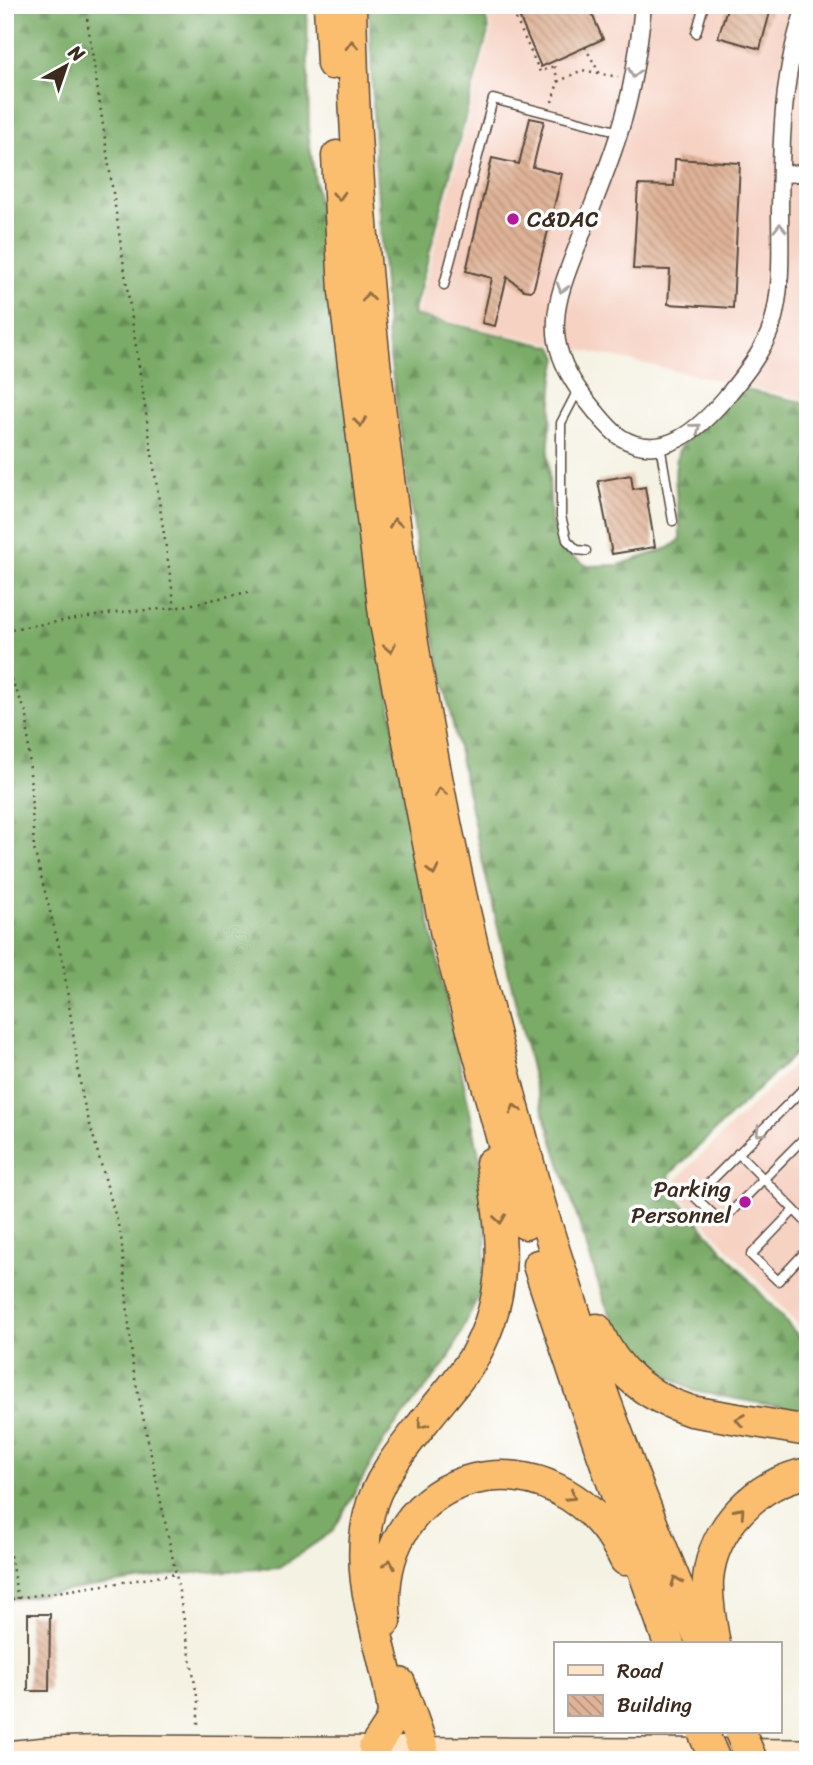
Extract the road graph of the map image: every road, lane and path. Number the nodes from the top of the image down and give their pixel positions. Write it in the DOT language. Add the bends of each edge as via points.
graph roads {
  1 [pos="85,5"];
  2 [pos="329,5"];
  3 [pos="351,5"];
  4 [pos="643,5"];
  5 [pos="704,5"];
  6 [pos="806,5"];
  7 [pos="510,6"];
  8 [pos="696,33"];
  9 [pos="585,47"];
  10 [pos="600,74"];
  11 [pos="633,79"];
  12 [pos="558,82"];
  13 [pos="549,113"];
  14 [pos="620,132"];
  15 [pos="808,173"];
  16 [pos="781,174"];
  17 [pos="444,285"];
  18 [pos="578,390"];
  19 [pos="660,445"];
  20 [pos="673,521"];
  21 [pos="586,551"];
  22 [pos="248,592"];
  23 [pos="175,608"];
  24 [pos="5,630"];
  25 [pos="5,666"];
  26 [pos="479,1058"];
  27 [pos="808,1084"];
  28 [pos="808,1134"];
  29 [pos="738,1153"];
  30 [pos="533,1175"];
  31 [pos="764,1179"];
  32 [pos="794,1210"];
  33 [pos="808,1224"];
  34 [pos="808,1249"];
  35 [pos="808,1431"];
  36 [pos="808,1474"];
  37 [pos="5,1528"];
  38 [pos="176,1574"];
  39 [pos="18,1599"];
  40 [pos="5,1600"];
  41 [pos="655,1607"];
  42 [pos="668,1642"];
  43 [pos="701,1642"];
  44 [pos="715,1642"];
  45 [pos="704,1734"];
  46 [pos="741,1734"];
  47 [pos="198,1748"];
  48 [pos="374,1748"];
  49 [pos="423,1748"];
  50 [pos="808,1751"];
  51 [pos="5,1753"];
  52 [pos="715,1760"];
  53 [pos="752,1760"];
  1 -- 23 [label="path"];
  2 -- 26 [label="highway, one-way" via="344,292 385,622 446,935"];
  30 -- 3 [label="highway, one-way" via="470,933 406,604 367,289"];
  4 -- 11 [label="street, one-way"];
  5 -- 8 [label="lane"];
  6 -- 16 [label="street" via="784,102"];
  7 -- 12 [label="path" via="540,72 554,64"];
  9 -- 10 [label="path"];
  10 -- 11 [label="path"];
  10 -- 12 [label="path" via="582,70"];
  11 -- 14 [label="street"];
  12 -- 13 [label="path"];
  13 -- 14 [label="lane"];
  13 -- 17 [label="lane" via="493,99"];
  14 -- 18 [label="street, one-way" via="559,298 557,341"];
  15 -- 16 [label="street"];
  19 -- 16 [label="street, one-way" via="680,440 700,426 745,374 772,326 780,288"];
  18 -- 19 [label="street" via="619,436 638,445"];
  18 -- 21 [label="lane" via="562,424 561,516 567,540 577,550"];
  19 -- 20 [label="lane"];
  22 -- 23 [label="path"];
  23 -- 24 [label="path"];
  25 -- 38 [label="path" via="27,714 34,849 63,962 82,1096 121,1236 133,1369"];
  26 -- 41 [label="highway" via="523,1219"];
  26 -- 48 [label="highway, one-way" via="501,1230 500,1274 488,1326 475,1355 389,1469 370,1510 363,1547 367,1597 393,1713"];
  27 -- 29 [label="lane, one-way"];
  28 -- 31 [label="lane"];
  29 -- 31 [label="lane"];
  29 -- 31 [label="lane" via="695,1197 721,1222"];
  35 -- 30 [label="highway, one-way" via="691,1411 658,1397 625,1374 604,1345"];
  43 -- 30 [label="highway, one-way" via="600,1380"];
  31 -- 32 [label="lane"];
  32 -- 33 [label="lane"];
  32 -- 34 [label="lane" via="751,1255 778,1280"];
  44 -- 36 [label="highway, one-way" via="708,1578 723,1534 755,1497 784,1480"];
  37 -- 39 [label="path"];
  38 -- 39 [label="path"];
  38 -- 47 [label="path" via="198,1702"];
  39 -- 40 [label="path"];
  41 -- 42 [label="highway"];
  49 -- 41 [label="highway, one-way" via="406,1705 391,1644 386,1585 398,1538 418,1511 438,1495 474,1479 501,1476 528,1478 561,1489 601,1522 634,1582"];
  45 -- 52 [label="highway, bridge"];
  46 -- 53 [label="highway, bridge"];
  47 -- 48 [label="main road"];
  47 -- 51 [label="main road" via="47,1748"];
  48 -- 49 [label="main road"];
  49 -- 50 [label="main road"];
}
